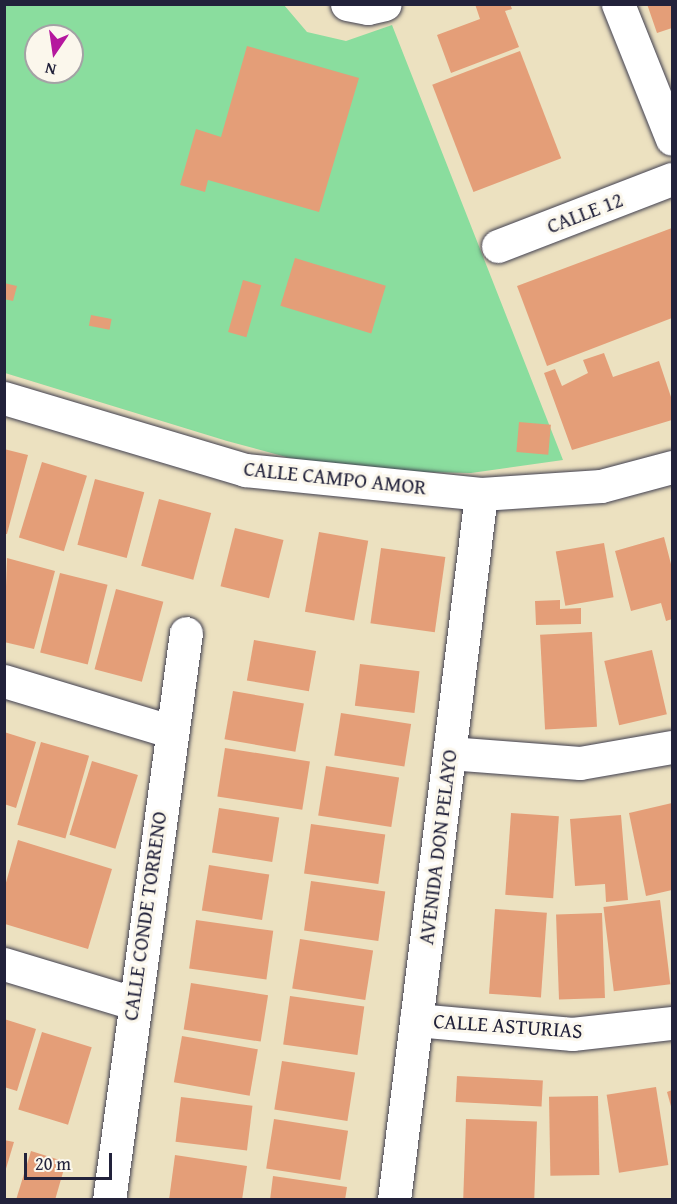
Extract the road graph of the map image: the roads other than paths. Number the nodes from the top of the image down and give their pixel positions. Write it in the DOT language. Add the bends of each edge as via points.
graph roads {
  1 [pos="347,4"];
  2 [pos="385,4"];
  3 [pos="618,4"];
  4 [pos="672,139"];
  5 [pos="672,179"];
  6 [pos="498,246"];
  7 [pos="4,398"];
  8 [pos="672,466"];
  9 [pos="481,494"];
  10 [pos="186,633"];
  11 [pos="4,681"];
  12 [pos="170,731"];
  13 [pos="672,747"];
  14 [pos="449,753"];
  15 [pos="4,964"];
  16 [pos="133,1003"];
  17 [pos="416,1020"];
  18 [pos="672,1023"];
  19 [pos="109,1200"];
  20 [pos="394,1200"];
  1 -- 2 [label="street" via="368,8"];
  3 -- 4 [label="street"];
  5 -- 6 [label="street, CALLE 12"];
  7 -- 9 [label="street, CALLE CAMPO AMOR" via="245,470"];
  8 -- 9 [label="street, CALLE CAMPO AMOR" via="601,486"];
  9 -- 14 [label="street, AVENIDA DON PELAYO"];
  10 -- 12 [label="street, CALLE CONDE TORRENO"];
  11 -- 12 [label="street"];
  12 -- 16 [label="street, CALLE CONDE TORRENO"];
  13 -- 14 [label="street" via="580,763"];
  14 -- 17 [label="street, AVENIDA DON PELAYO"];
  15 -- 16 [label="street"];
  16 -- 19 [label="street, CALLE CONDE TORRENO"];
  17 -- 18 [label="street, CALLE ASTURIAS" via="572,1034"];
  17 -- 20 [label="street, AVENIDA DON PELAYO"];
}
